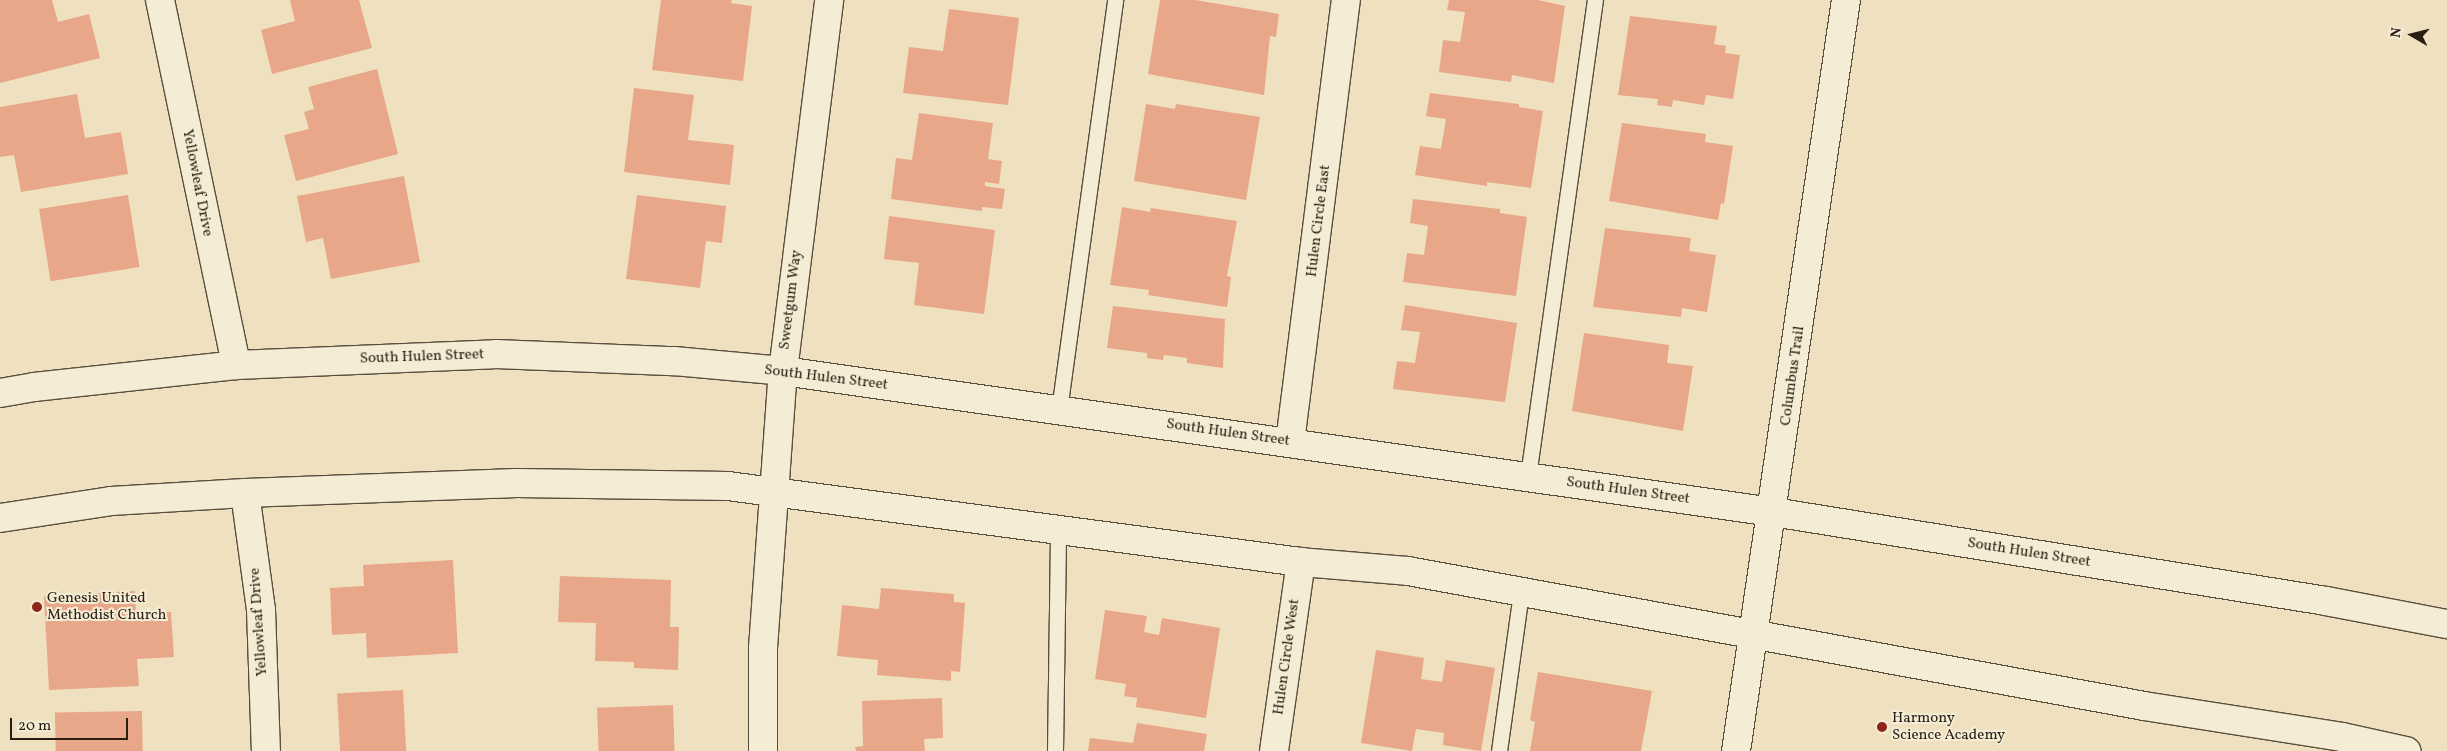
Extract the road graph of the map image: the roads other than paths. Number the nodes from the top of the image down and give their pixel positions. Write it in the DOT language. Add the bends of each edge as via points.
graph roads {
  1 [pos="160,0"];
  2 [pos="829,0"];
  3 [pos="1115,0"];
  4 [pos="1346,0"];
  5 [pos="1595,0"];
  6 [pos="1846,0"];
  7 [pos="236,365"];
  8 [pos="783,371"];
  9 [pos="0,393"];
  10 [pos="1059,410"];
  11 [pos="1290,442"];
  12 [pos="1528,476"];
  13 [pos="775,492"];
  14 [pos="245,493"];
  15 [pos="1773,512"];
  16 [pos="0,518"];
  17 [pos="1058,530"];
  18 [pos="1301,562"];
  19 [pos="1521,592"];
  20 [pos="2447,624"];
  21 [pos="1753,634"];
  22 [pos="2397,750"];
  23 [pos="266,751"];
  24 [pos="763,751"];
  25 [pos="1055,751"];
  26 [pos="1274,751"];
  27 [pos="1499,751"];
  28 [pos="1736,751"];
  1 -- 7 [label="main road, Yellowleaf Drive"];
  2 -- 8 [label="main road, Sweetgum Way"];
  3 -- 10 [label="lane"];
  4 -- 11 [label="main road, Hulen Circle East"];
  5 -- 12 [label="lane"];
  6 -- 15 [label="main road, Columbus Trail"];
  7 -- 8 [label="main road, South Hulen Street" via="496,354 674,361"];
  7 -- 9 [label="main road, South Hulen Street" via="34,386"];
  8 -- 10 [label="main road, South Hulen Street"];
  8 -- 13 [label="main road, Sweetgum Way"];
  10 -- 11 [label="main road, South Hulen Street"];
  11 -- 12 [label="main road, South Hulen Street"];
  12 -- 15 [label="main road, South Hulen Street"];
  13 -- 14 [label="main road" via="728,486 517,483"];
  13 -- 17 [label="main road"];
  13 -- 24 [label="main road, Sweetgum Way" via="763,648"];
  14 -- 16 [label="main road" via="111,501"];
  14 -- 23 [label="main road, Yellowleaf Drive" via="261,610"];
  15 -- 20 [label="main road, South Hulen Street" via="2316,599"];
  15 -- 21 [label="main road, Columbus Trail"];
  17 -- 18 [label="main road"];
  17 -- 25 [label="lane"];
  18 -- 19 [label="main road" via="1408,571"];
  18 -- 26 [label="main road, Hulen Circle West"];
  19 -- 21 [label="main road"];
  19 -- 27 [label="lane"];
  21 -- 22 [label="main road" via="2144,706 2342,736"];
  21 -- 28 [label="main road, Columbus Trail"];
}
